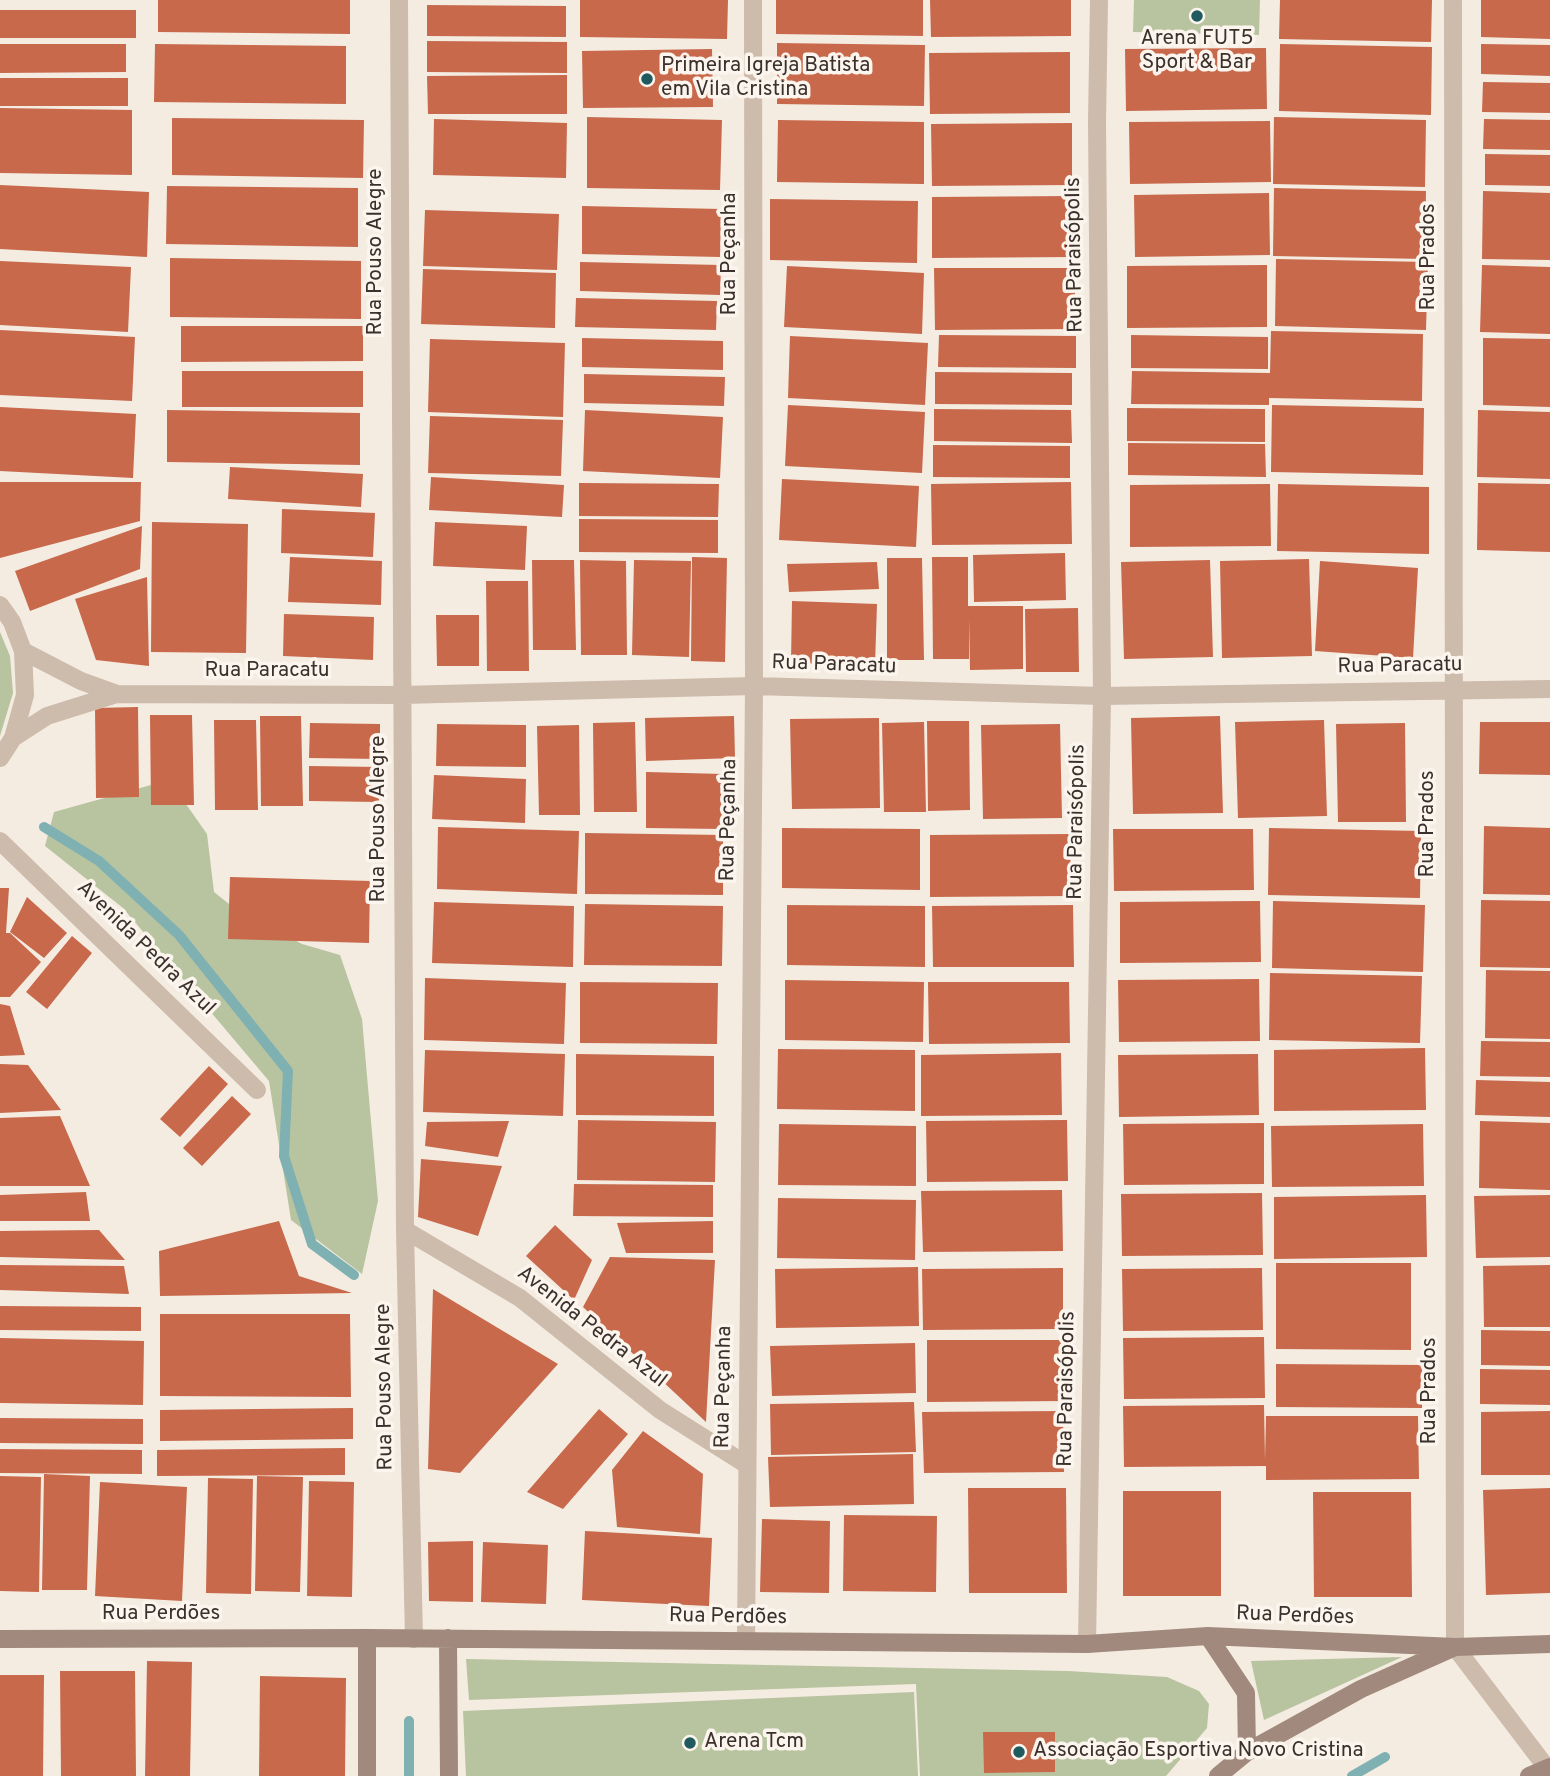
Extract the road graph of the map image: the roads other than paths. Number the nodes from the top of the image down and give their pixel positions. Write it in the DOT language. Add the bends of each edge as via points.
graph roads {
  1 [pos="398,0"];
  2 [pos="753,0"];
  3 [pos="1100,0"];
  4 [pos="1452,0"];
  5 [pos="0,605"];
  6 [pos="23,651"];
  7 [pos="754,687"];
  8 [pos="1451,689"];
  9 [pos="1550,689"];
  10 [pos="117,694"];
  11 [pos="402,695"];
  12 [pos="1102,696"];
  13 [pos="13,738"];
  14 [pos="0,758"];
  15 [pos="0,841"];
  16 [pos="257,1090"];
  17 [pos="405,1230"];
  18 [pos="747,1465"];
  19 [pos="1208,1636"];
  20 [pos="367,1638"];
  21 [pos="0,1639"];
  22 [pos="414,1639"];
  23 [pos="448,1639"];
  24 [pos="746,1641"];
  25 [pos="1087,1644"];
  26 [pos="1550,1644"];
  27 [pos="1455,1647"];
  28 [pos="1247,1752"];
  29 [pos="1549,1769"];
  30 [pos="367,1776"];
  31 [pos="449,1776"];
  32 [pos="1218,1776"];
  33 [pos="1528,1776"];
  1 -- 11 [label="street, Rua Pouso Alegre"];
  2 -- 7 [label="street, Rua Peçanha"];
  3 -- 12 [label="street, Rua Paraisópolis"];
  4 -- 8 [label="street, Rua Prados"];
  5 -- 6 [label="street"];
  6 -- 10 [label="street, Rua Paracatu"];
  6 -- 13 [label="street" via="26,695"];
  7 -- 11 [label="street, Rua Paracatu"];
  7 -- 12 [label="street, Rua Paracatu"];
  7 -- 18 [label="street, Rua Peçanha"];
  8 -- 9 [label="street, Rua Paracatu"];
  8 -- 12 [label="street, Rua Paracatu"];
  8 -- 27 [label="street, Rua Prados"];
  10 -- 11 [label="street, Rua Paracatu"];
  10 -- 13 [label="street, Rua Paracatu" via="47,716"];
  11 -- 17 [label="street, Rua Pouso Alegre"];
  12 -- 25 [label="street, Rua Paraisópolis"];
  13 -- 14 [label="street"];
  15 -- 16 [label="street, Avenida Pedra Azul"];
  17 -- 18 [label="street, Avenida Pedra Azul" via="520,1298 660,1410"];
  17 -- 22 [label="street, Rua Pouso Alegre"];
  18 -- 24 [label="street, Rua Peçanha"];
  19 -- 25 [label="street, Rua Perdões"];
  19 -- 27 [label="street, Rua Perdões"];
  19 -- 28 [label="street" via="1246,1693"];
  20 -- 21 [label="street, Rua Perdões"];
  20 -- 22 [label="street, Rua Perdões"];
  20 -- 30 [label="street"];
  22 -- 23 [label="street, Rua Perdões"];
  23 -- 24 [label="street, Rua Perdões"];
  23 -- 31 [label="street"];
  24 -- 25 [label="street, Rua Perdões"];
  26 -- 27 [label="street, Rua Perdões"];
  27 -- 28 [label="street" via="1361,1689"];
  27 -- 29 [label="street"];
  28 -- 32 [label="street"];
  29 -- 33 [label="street"];
}
